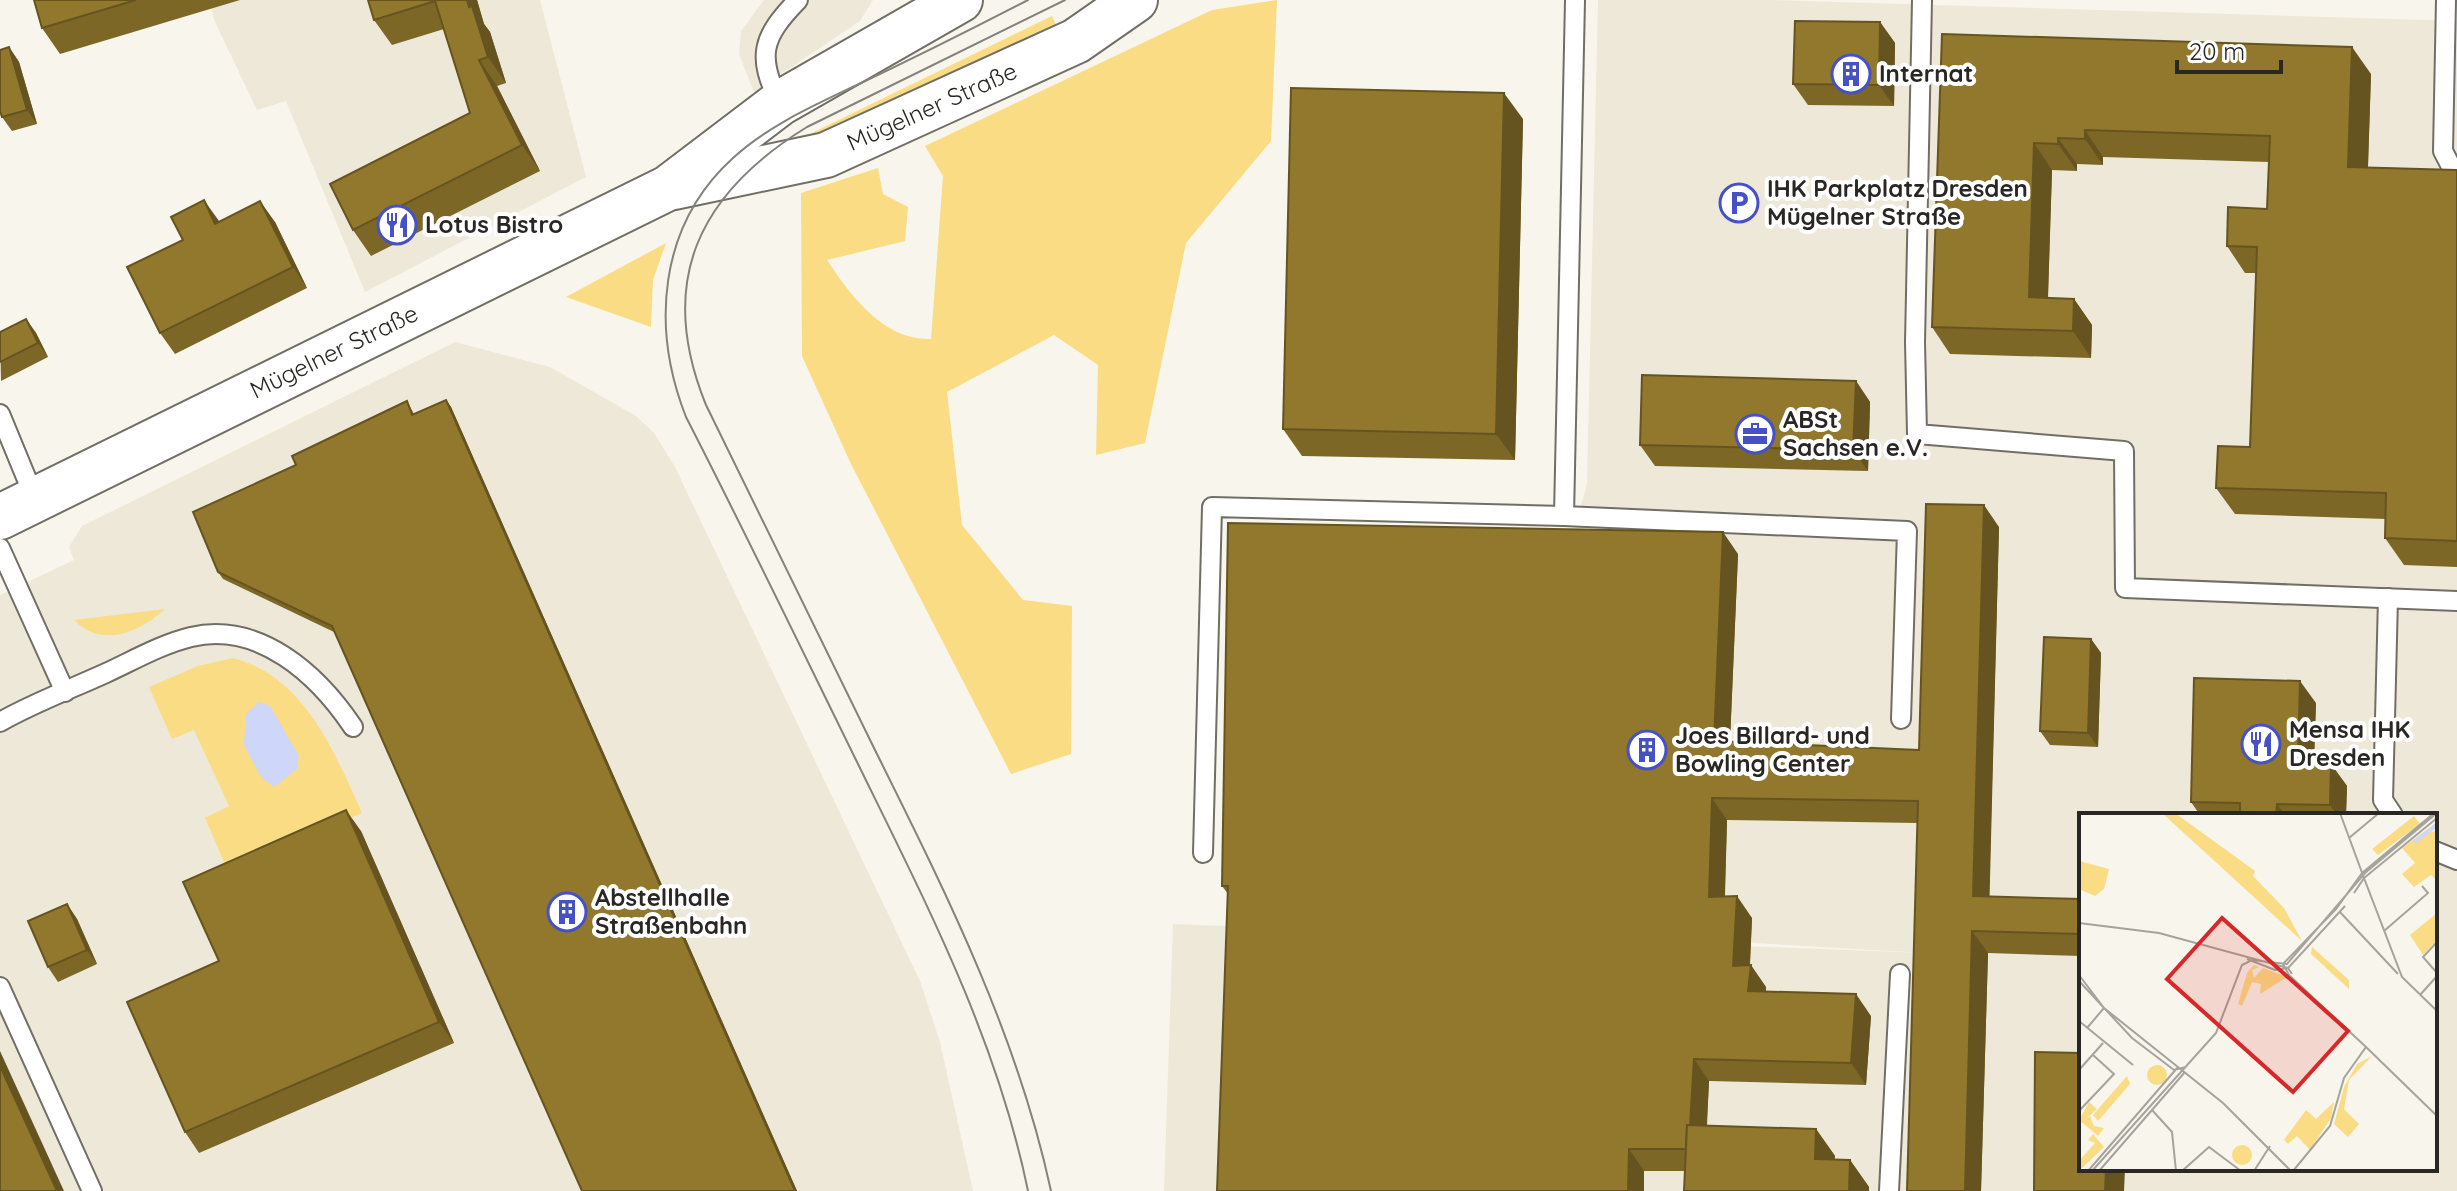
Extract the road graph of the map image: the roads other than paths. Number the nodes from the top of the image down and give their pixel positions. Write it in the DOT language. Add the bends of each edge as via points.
graph roads {
  1 [pos="798,0"];
  2 [pos="960,0"];
  3 [pos="1135,0"];
  4 [pos="1575,0"];
  5 [pos="1922,0"];
  6 [pos="2446,0"];
  7 [pos="780,103"];
  8 [pos="2457,178"];
  9 [pos="668,188"];
  10 [pos="0,414"];
  11 [pos="18,508"];
  12 [pos="1564,516"];
  13 [pos="0,548"];
  14 [pos="2388,598"];
  15 [pos="2457,601"];
  16 [pos="65,692"];
  17 [pos="1901,719"];
  18 [pos="0,722"];
  19 [pos="353,727"];
  20 [pos="2392,813"];
  21 [pos="2437,852"];
  22 [pos="1203,853"];
  23 [pos="2457,860"];
  24 [pos="1900,974"];
  25 [pos="0,987"];
  26 [pos="92,1191"];
  27 [pos="1889,1191"];
  1 -- 7 [label="lane" via="776,22 764,48 767,76"];
  2 -- 7 [label="street, Mügelner Straße"];
  3 -- 9 [label="street, Mügelner Straße" via="1076,41 826,155"];
  4 -- 12 [label="lane"];
  5 -- 14 [label="lane" via="1917,434 2124,451 2125,588"];
  6 -- 8 [label="lane" via="2443,151"];
  7 -- 9 [label="street, Mügelner Straße"];
  9 -- 11 [label="street, Mügelner Straße"];
  10 -- 11 [label="lane"];
  12 -- 17 [label="lane" via="1907,531"];
  12 -- 22 [label="lane" via="1212,507"];
  13 -- 16 [label="lane"];
  14 -- 15 [label="lane"];
  14 -- 20 [label="lane" via="2383,800"];
  16 -- 18 [label="lane"];
  16 -- 19 [label="lane" via="176,641 225,634 292,660 337,703"];
  21 -- 23 [label="lane"];
  24 -- 27 [label="lane"];
  25 -- 26 [label="lane"];
}
